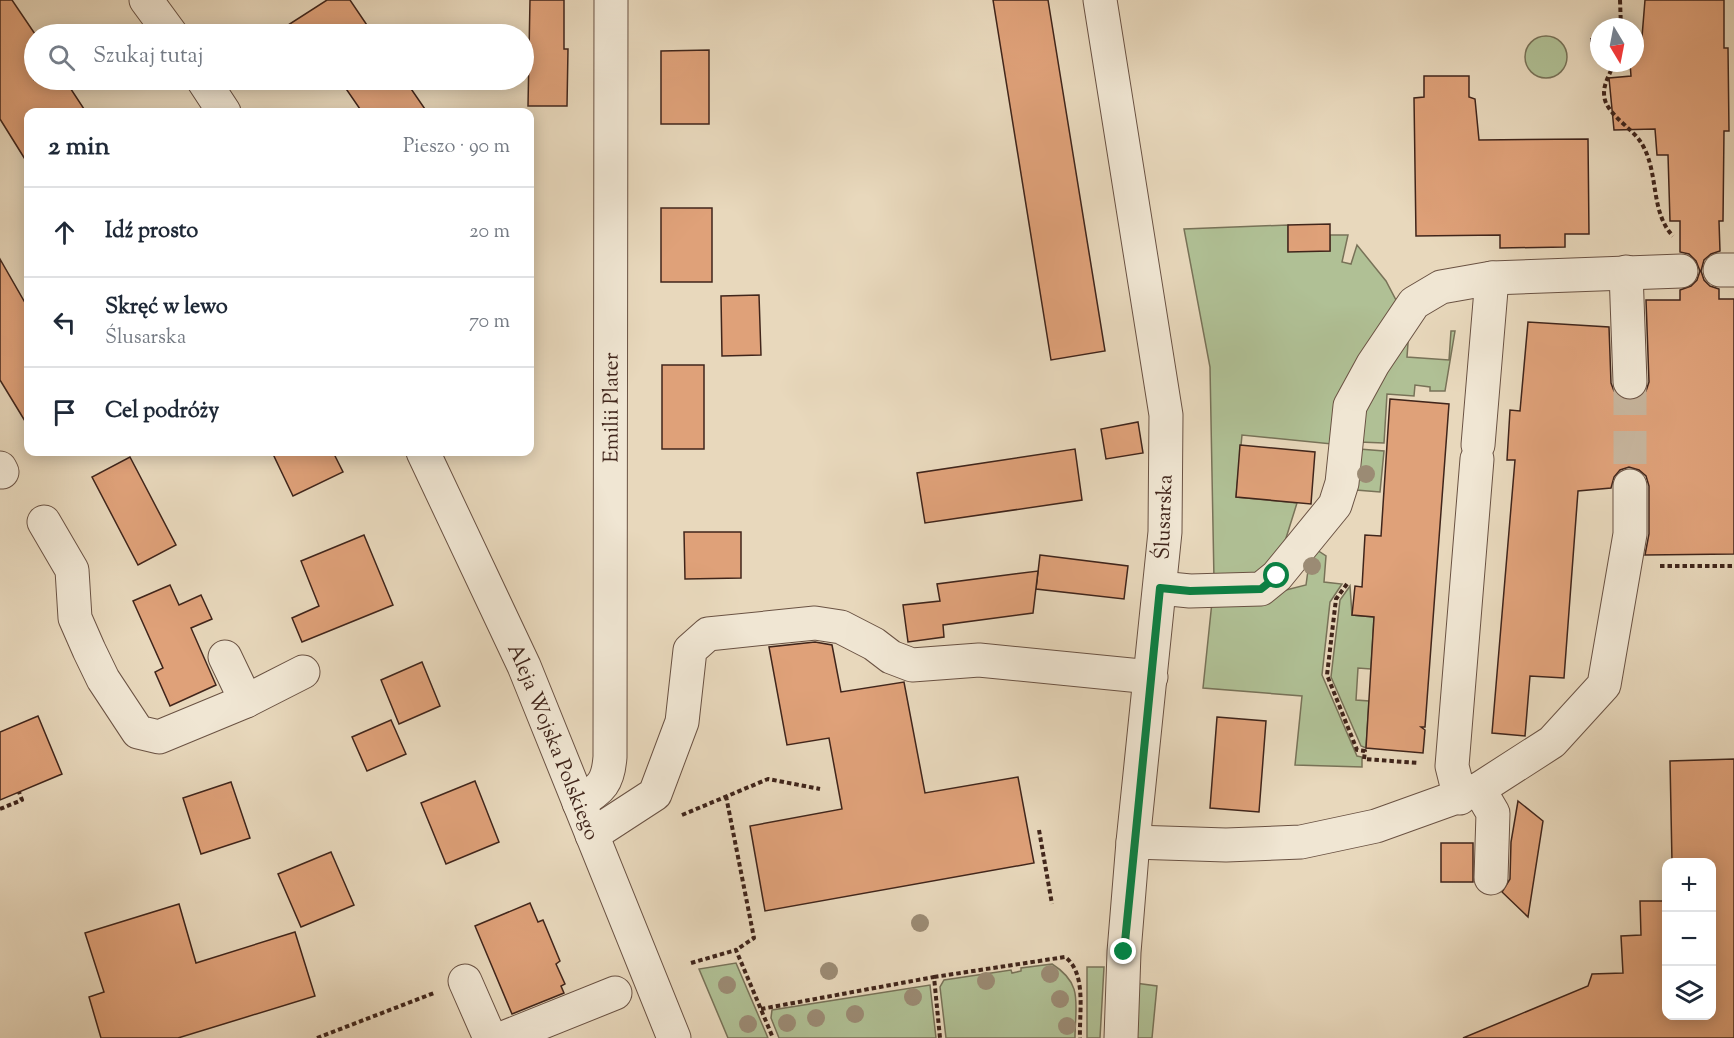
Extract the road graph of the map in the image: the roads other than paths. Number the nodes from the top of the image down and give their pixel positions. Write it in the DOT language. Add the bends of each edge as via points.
graph roads {
  1 [pos="146,0"];
  2 [pos="611,0"];
  3 [pos="1100,0"];
  4 [pos="164,24"];
  5 [pos="210,90"];
  6 [pos="221,108"];
  7 [pos="1681,257"];
  8 [pos="1626,272"];
  9 [pos="1492,278"];
  10 [pos="1630,382"];
  11 [pos="425,456"];
  12 [pos="44,522"];
  13 [pos="1160,588"];
  14 [pos="1616,610"];
  15 [pos="225,657"];
  16 [pos="303,672"];
  17 [pos="1151,678"];
  18 [pos="246,701"];
  19 [pos="1470,794"];
  20 [pos="579,802"];
  21 [pos="592,835"];
  22 [pos="1133,842"];
  23 [pos="1491,878"];
  24 [pos="465,981"];
  25 [pos="615,993"];
  26 [pos="490,1038"];
  27 [pos="503,1038"];
  28 [pos="674,1038"];
  29 [pos="1121,1038"];
  1 -- 4 [label="street"];
  2 -- 20 [label="street, Emilii Plater" via="610,757 608,776 600,788"];
  3 -- 13 [label="street, Ślusarska" via="1166,415 1165,532"];
  5 -- 6 [label="street"];
  7 -- 8 [label="street"];
  8 -- 9 [label="street"];
  8 -- 10 [label="street"];
  9 -- 13 [label="street" via="1442,287 1414,303 1350,406 1342,483 1335,505 1277,576 1261,589"];
  9 -- 19 [label="street" via="1452,766"];
  11 -- 20 [label="street, Aleja Wojska Polskiego" via="524,666"];
  12 -- 18 [label="street" via="72,570 75,618 89,650 103,680 138,732 159,737"];
  13 -- 17 [label="street, Ślusarska"];
  14 -- 14 [label="street" via="1630,534 1622,497 1609,565"];
  14 -- 19 [label="street" via="1604,685 1552,741"];
  15 -- 18 [label="street"];
  16 -- 18 [label="street"];
  17 -- 21 [label="street" via="979,660 912,665 841,627 815,622 708,634 690,650 682,722 655,794"];
  17 -- 22 [label="street, Ślusarska"];
  19 -- 22 [label="street" via="1376,826 1301,842"];
  19 -- 23 [label="street" via="1493,813"];
  20 -- 21 [label="street, Aleja Wojska Polskiego"];
  21 -- 28 [label="street, Aleja Wojska Polskiego"];
  22 -- 29 [label="street, Ślusarska"];
  24 -- 26 [label="street"];
  25 -- 27 [label="street"];
}
